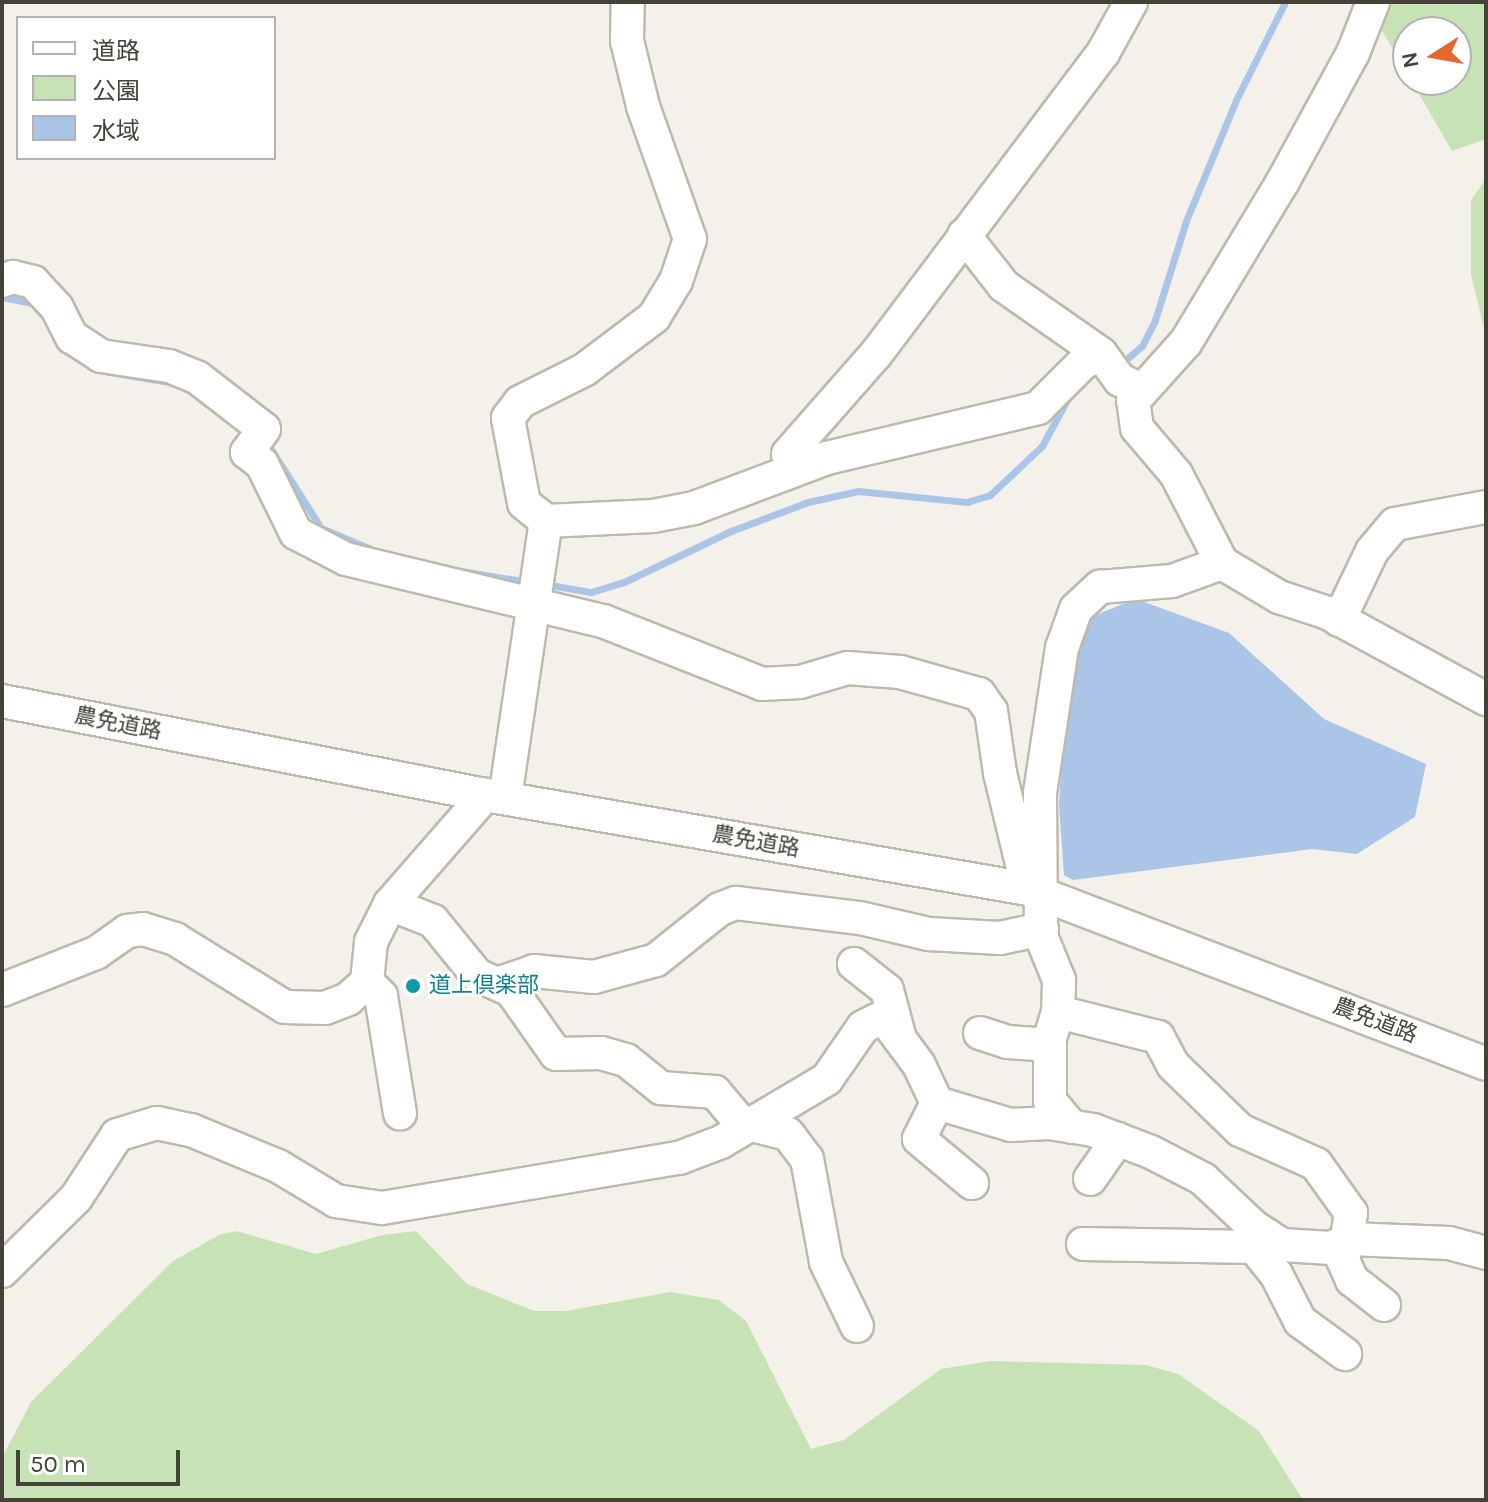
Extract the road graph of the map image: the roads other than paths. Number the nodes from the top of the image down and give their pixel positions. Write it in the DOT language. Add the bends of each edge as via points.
graph roads {
  1 [pos="628,2"];
  2 [pos="1131,2"];
  3 [pos="1373,2"];
  4 [pos="964,235"];
  5 [pos="2,281"];
  6 [pos="1101,354"];
  7 [pos="1139,389"];
  8 [pos="792,470"];
  9 [pos="1486,507"];
  10 [pos="546,521"];
  11 [pos="1222,563"];
  12 [pos="538,589"];
  13 [pos="1339,620"];
  14 [pos="1486,699"];
  15 [pos="2,701"];
  16 [pos="495,797"];
  17 [pos="1036,892"];
  18 [pos="390,904"];
  19 [pos="1042,929"];
  20 [pos="854,964"];
  21 [pos="367,982"];
  22 [pos="500,983"];
  23 [pos="2,990"];
  24 [pos="1058,1012"];
  25 [pos="980,1033"];
  26 [pos="900,1039"];
  27 [pos="1050,1045"];
  28 [pos="1486,1064"];
  29 [pos="937,1103"];
  30 [pos="400,1113"];
  31 [pos="746,1123"];
  32 [pos="1072,1127"];
  33 [pos="1118,1139"];
  34 [pos="1090,1179"];
  35 [pos="972,1183"];
  36 [pos="1254,1237"];
  37 [pos="1350,1239"];
  38 [pos="1083,1244"];
  39 [pos="1486,1253"];
  40 [pos="2,1271"];
  41 [pos="1384,1305"];
  42 [pos="857,1326"];
  43 [pos="1345,1354"];
  1 -- 10 [label="street" via="627,41 643,106 690,239 676,281 654,317 614,350 512,409 507,427 524,503"];
  2 -- 4 [label="street" via="1103,53"];
  3 -- 7 [label="street" via="1312,130 1186,342"];
  4 -- 6 [label="street" via="1004,286"];
  4 -- 8 [label="street" via="876,354 788,454"];
  5 -- 12 [label="street" via="13,277 33,282 57,308 72,337 101,356 169,366 198,378 264,429 247,452 262,464 296,533 388,572"];
  6 -- 7 [label="street" via="1120,380"];
  6 -- 8 [label="street" via="1083,363 1038,408"];
  7 -- 11 [label="street" via="1133,401 1137,428 1176,474"];
  8 -- 10 [label="street" via="681,511"];
  9 -- 13 [label="street" via="1395,524 1372,551"];
  10 -- 12 [label="street"];
  11 -- 13 [label="street" via="1279,597"];
  11 -- 17 [label="street" via="1172,581 1100,587 1076,609 1062,648 1040,793"];
  12 -- 16 [label="street"];
  12 -- 17 [label="street" via="603,621 762,684 800,682 848,668 900,672 979,694 991,711 1000,773"];
  13 -- 14 [label="street"];
  15 -- 16 [label="street, 農免道路"];
  16 -- 17 [label="street, 農免道路"];
  16 -- 18 [label="street"];
  17 -- 19 [label="street"];
  17 -- 28 [label="street, 農免道路"];
  18 -- 21 [label="street" via="371,942"];
  18 -- 22 [label="street" via="433,921 477,975"];
  19 -- 22 [label="street" via="1000,938 929,934 860,918 736,903 720,909 656,960 594,977 534,971"];
  19 -- 24 [label="street" via="1059,980"];
  20 -- 26 [label="street" via="895,1002"];
  21 -- 23 [label="street" via="348,999 325,1008 285,1007 175,939 143,929 127,931 96,953"];
  21 -- 30 [label="street" via="381,996"];
  22 -- 31 [label="street" via="522,1000 543,1043 556,1054 601,1053 626,1060 661,1088 715,1092"];
  24 -- 27 [label="street"];
  24 -- 37 [label="street" via="1158,1037 1173,1065 1240,1130 1316,1164 1351,1213"];
  25 -- 27 [label="street" via="1008,1042"];
  26 -- 29 [label="street"];
  26 -- 31 [label="street" via="888,1023 877,1020 863,1027 827,1079"];
  27 -- 32 [label="street" via="1050,1101"];
  29 -- 32 [label="street" via="1011,1125"];
  29 -- 35 [label="street" via="919,1139"];
  31 -- 40 [label="street" via="721,1142 679,1158 382,1208 336,1201 278,1166 191,1130 157,1123 117,1135 76,1198"];
  31 -- 42 [label="street" via="788,1134 807,1159 826,1262"];
  32 -- 33 [label="street"];
  33 -- 34 [label="street"];
  33 -- 36 [label="street" via="1203,1179"];
  36 -- 37 [label="street" via="1307,1250 1331,1248"];
  36 -- 38 [label="street"];
  36 -- 43 [label="street" via="1300,1321"];
  37 -- 39 [label="street" via="1449,1243"];
  37 -- 41 [label="street" via="1343,1260 1352,1280"];
}
